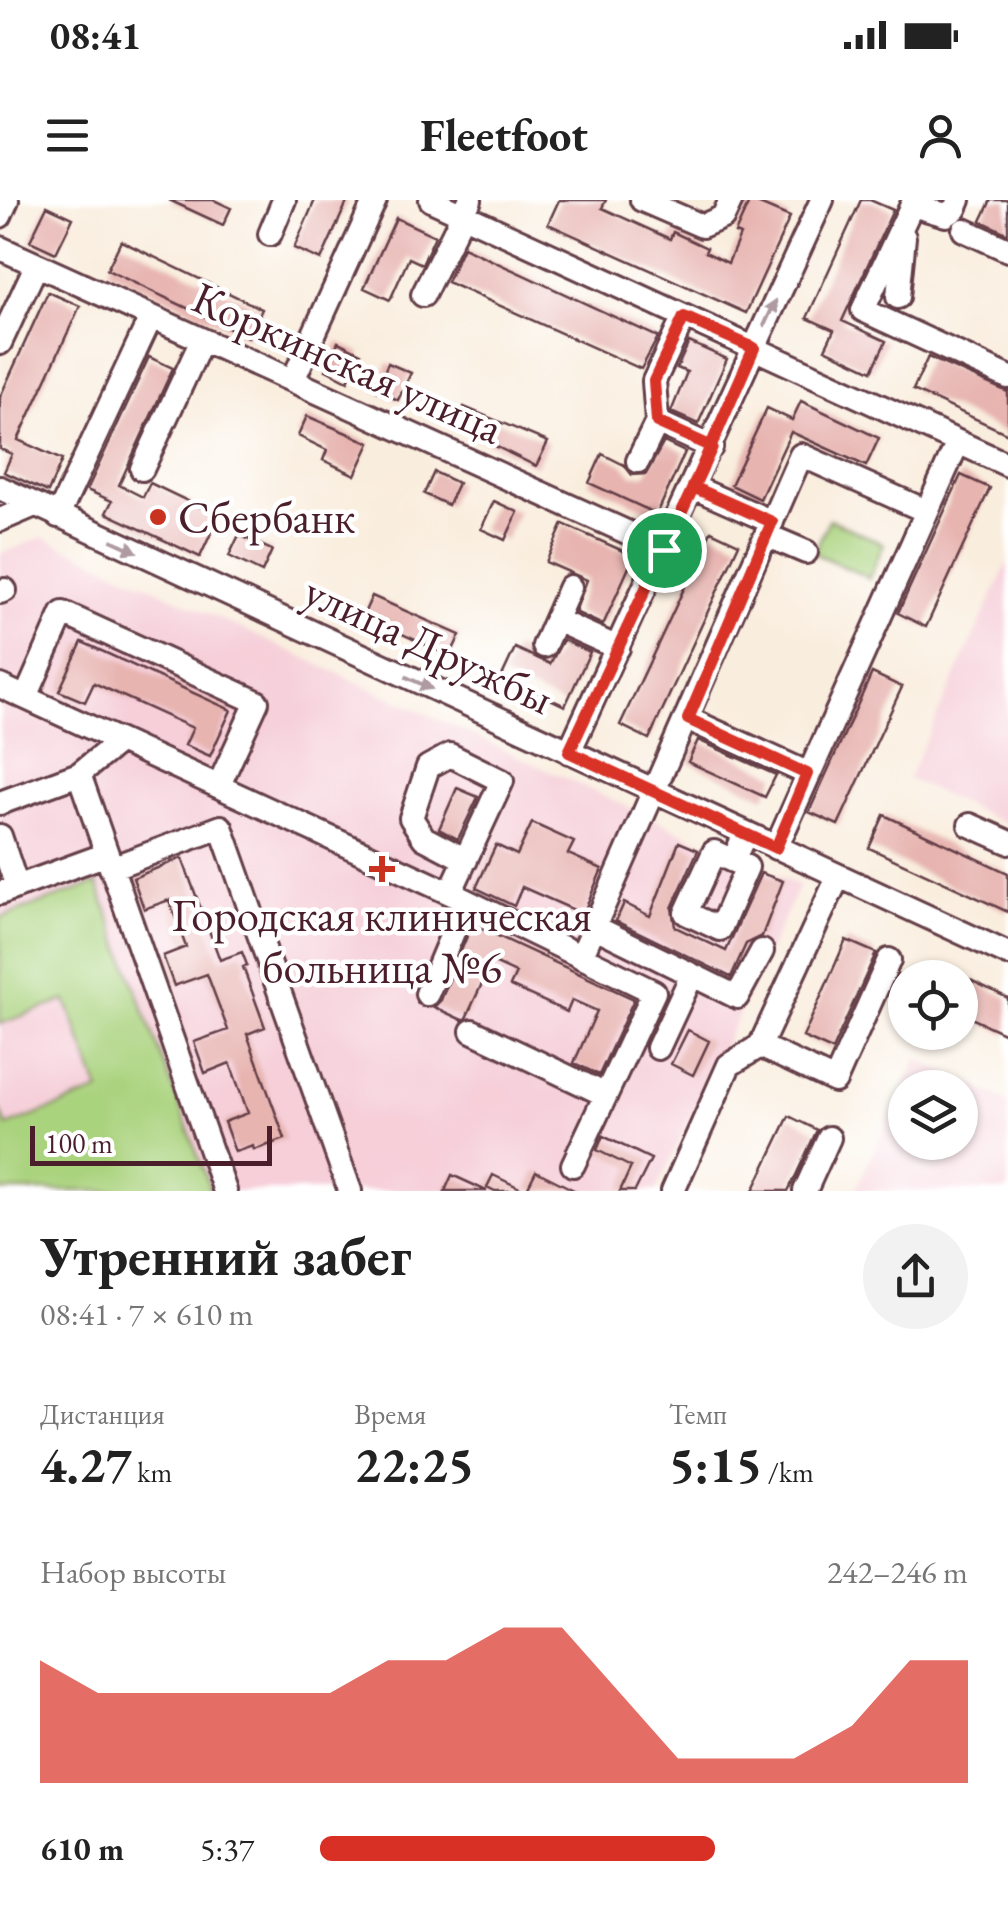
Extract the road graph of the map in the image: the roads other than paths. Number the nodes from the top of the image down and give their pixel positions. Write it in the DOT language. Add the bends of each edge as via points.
graph roads {
  1 [pos="7,200"];
  2 [pos="284,200"];
  3 [pos="376,200"];
  4 [pos="431,200"];
  5 [pos="642,200"];
  6 [pos="731,200"];
  7 [pos="822,200"];
  8 [pos="959,200"];
  9 [pos="466,207"];
  10 [pos="906,208"];
  11 [pos="0,216"];
  12 [pos="964,230"];
  13 [pos="270,234"];
  14 [pos="0,248"];
  15 [pos="1008,250"];
  16 [pos="36,266"];
  17 [pos="422,295"];
  18 [pos="898,297"];
  19 [pos="151,317"];
  20 [pos="684,317"];
  21 [pos="202,340"];
  22 [pos="0,342"];
  23 [pos="754,348"];
  24 [pos="1008,377"];
  25 [pos="294,380"];
  26 [pos="657,422"];
  27 [pos="958,442"];
  28 [pos="712,447"];
  29 [pos="638,461"];
  30 [pos="1008,465"];
  31 [pos="142,470"];
  32 [pos="693,487"];
  33 [pos="0,488"];
  34 [pos="36,506"];
  35 [pos="926,512"];
  36 [pos="58,516"];
  37 [pos="0,520"];
  38 [pos="769,529"];
  39 [pos="664,550"];
  40 [pos="806,552"];
  41 [pos="570,587"];
  42 [pos="556,620"];
  43 [pos="544,646"];
  44 [pos="618,648"];
  45 [pos="0,686"];
  46 [pos="26,698"];
  47 [pos="688,719"];
  48 [pos="120,741"];
  49 [pos="569,752"];
  50 [pos="78,774"];
  51 [pos="807,774"];
  52 [pos="219,786"];
  53 [pos="656,792"];
  54 [pos="0,802"];
  55 [pos="970,825"];
  56 [pos="745,834"];
  57 [pos="0,836"];
  58 [pos="1008,842"];
  59 [pos="776,848"];
  60 [pos="466,860"];
  61 [pos="109,861"];
  62 [pos="733,861"];
  63 [pos="838,877"];
  64 [pos="9,890"];
  65 [pos="458,897"];
  66 [pos="594,927"];
  67 [pos="762,951"];
  68 [pos="1008,954"];
  69 [pos="581,957"];
  70 [pos="888,964"];
  71 [pos="692,974"];
  72 [pos="427,994"];
  73 [pos="472,1031"];
  74 [pos="760,1046"];
  75 [pos="658,1048"];
  76 [pos="606,1095"];
  77 [pos="830,1138"];
  78 [pos="572,1165"];
  79 [pos="225,1191"];
  80 [pos="350,1191"];
  81 [pos="673,1191"];
  82 [pos="804,1191"];
  1 -- 11 [label="street"];
  2 -- 13 [label="street"];
  3 -- 25 [label="street"];
  4 -- 9 [label="street"];
  5 -- 6 [label="street" via="702,226 723,217"];
  23 -- 7 [label="street, one-way"];
  8 -- 10 [label="street" via="946,215"];
  9 -- 17 [label="street"];
  9 -- 20 [label="street"];
  10 -- 18 [label="street"];
  10 -- 24 [label="street" via="863,310"];
  12 -- 15 [label="street"];
  14 -- 16 [label="street, Коркинская улица"];
  16 -- 19 [label="street, Коркинская улица"];
  16 -- 22 [label="street"];
  19 -- 21 [label="street, Коркинская улица"];
  19 -- 36 [label="street"];
  20 -- 23 [label="street"];
  20 -- 26 [label="street" via="654,381"];
  21 -- 25 [label="street, Коркинская улица"];
  21 -- 31 [label="street"];
  23 -- 27 [label="street"];
  23 -- 28 [label="street"];
  25 -- 39 [label="street, Коркинская улица"];
  26 -- 28 [label="street"];
  26 -- 29 [label="street"];
  27 -- 30 [label="street"];
  27 -- 35 [label="street"];
  28 -- 32 [label="street"];
  32 -- 38 [label="street"];
  32 -- 39 [label="street"];
  33 -- 34 [label="street, улица Дружбы"];
  34 -- 36 [label="street, улица Дружбы"];
  34 -- 37 [label="street"];
  35 -- 38 [label="street" via="801,454"];
  35 -- 51 [label="street"];
  36 -- 49 [label="street, улица Дружбы, one-way"];
  38 -- 40 [label="street"];
  38 -- 47 [label="street"];
  39 -- 44 [label="street"];
  41 -- 42 [label="street"];
  42 -- 43 [label="street"];
  42 -- 44 [label="street"];
  44 -- 49 [label="street"];
  45 -- 46 [label="street"];
  46 -- 48 [label="street"];
  46 -- 52 [label="street" via="63,613 257,702"];
  47 -- 51 [label="street"];
  47 -- 53 [label="street"];
  48 -- 50 [label="street"];
  48 -- 52 [label="street"];
  49 -- 53 [label="street, улица Дружбы"];
  50 -- 54 [label="street"];
  50 -- 61 [label="street"];
  51 -- 59 [label="street"];
  52 -- 65 [label="street"];
  53 -- 56 [label="street, улица Дружбы"];
  53 -- 66 [label="street"];
  55 -- 58 [label="street"];
  56 -- 59 [label="street, улица Дружбы"];
  56 -- 62 [label="street"];
  57 -- 64 [label="street"];
  59 -- 63 [label="street, улица Дружбы"];
  60 -- 60 [label="street" via="502,782 450,756 428,767 411,818 424,838"];
  60 -- 65 [label="street"];
  61 -- 64 [label="street"];
  61 -- 79 [label="street"];
  61 -- 80 [label="street" via="221,828"];
  63 -- 68 [label="street, улица Дружбы"];
  63 -- 74 [label="street"];
  65 -- 69 [label="street"];
  65 -- 72 [label="street"];
  66 -- 69 [label="street"];
  66 -- 71 [label="street"];
  67 -- 71 [label="street" via="737,996"];
  69 -- 76 [label="street" via="654,992"];
  70 -- 74 [label="street" via="834,1081"];
  71 -- 75 [label="street"];
  73 -- 76 [label="street"];
  74 -- 81 [label="street" via="729,1065"];
  76 -- 78 [label="street"];
  77 -- 82 [label="street"];
}
